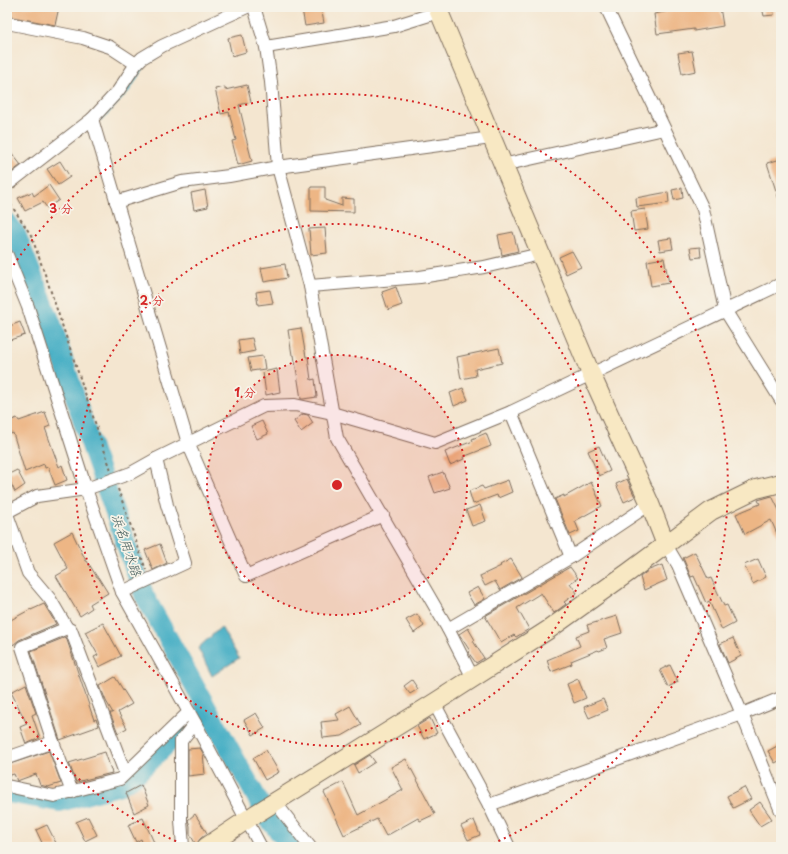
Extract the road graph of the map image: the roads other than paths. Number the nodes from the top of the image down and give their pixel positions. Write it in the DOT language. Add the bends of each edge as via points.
graph roads {
  1 [pos="247,7"];
  2 [pos="254,7"];
  3 [pos="606,7"];
  4 [pos="438,10"];
  5 [pos="7,23"];
  6 [pos="266,47"];
  7 [pos="136,64"];
  8 [pos="92,119"];
  9 [pos="664,129"];
  10 [pos="491,138"];
  11 [pos="503,165"];
  12 [pos="278,167"];
  13 [pos="7,185"];
  14 [pos="116,202"];
  15 [pos="540,254"];
  16 [pos="7,255"];
  17 [pos="781,284"];
  18 [pos="310,286"];
  19 [pos="725,310"];
  20 [pos="591,374"];
  21 [pos="781,400"];
  22 [pos="511,412"];
  23 [pos="332,413"];
  24 [pos="188,444"];
  25 [pos="156,458"];
  26 [pos="781,483"];
  27 [pos="89,487"];
  28 [pos="650,504"];
  29 [pos="7,513"];
  30 [pos="383,515"];
  31 [pos="666,545"];
  32 [pos="571,557"];
  33 [pos="128,590"];
  34 [pos="67,628"];
  35 [pos="448,629"];
  36 [pos="473,678"];
  37 [pos="781,698"];
  38 [pos="434,703"];
  39 [pos="742,714"];
  40 [pos="192,718"];
  41 [pos="53,742"];
  42 [pos="7,758"];
  43 [pos="125,773"];
  44 [pos="7,786"];
  45 [pos="72,792"];
  46 [pos="275,802"];
  47 [pos="489,805"];
  48 [pos="781,812"];
  49 [pos="250,818"];
  50 [pos="183,847"];
  51 [pos="206,847"];
  52 [pos="261,847"];
  53 [pos="310,847"];
  54 [pos="509,847"];
  1 -- 7 [label="street" via="162,46"];
  2 -- 6 [label="street"];
  3 -- 9 [label="street"];
  4 -- 6 [label="street" via="394,26"];
  4 -- 10 [label="street"];
  5 -- 7 [label="street" via="83,38 110,47"];
  6 -- 12 [label="street"];
  7 -- 8 [label="street" via="118,92"];
  8 -- 13 [label="street"];
  8 -- 14 [label="street"];
  9 -- 11 [label="street"];
  9 -- 19 [label="street" via="703,209"];
  10 -- 11 [label="street"];
  10 -- 12 [label="street"];
  11 -- 15 [label="street"];
  12 -- 14 [label="street" via="182,182"];
  12 -- 18 [label="street"];
  14 -- 24 [label="street"];
  15 -- 18 [label="street" via="484,267 420,277"];
  15 -- 20 [label="street"];
  16 -- 27 [label="street" via="28,306"];
  17 -- 19 [label="street"];
  18 -- 23 [label="street"];
  19 -- 20 [label="street"];
  19 -- 21 [label="street"];
  20 -- 22 [label="street"];
  20 -- 28 [label="street"];
  22 -- 23 [label="street" via="435,443"];
  22 -- 32 [label="street"];
  23 -- 24 [label="street" via="295,404 264,406"];
  23 -- 30 [label="street" via="337,438"];
  24 -- 25 [label="street"];
  24 -- 30 [label="street" via="246,576"];
  25 -- 27 [label="street" via="131,473"];
  25 -- 33 [label="street" via="185,563"];
  26 -- 31 [label="street" via="756,489 711,511"];
  27 -- 29 [label="street" via="37,496"];
  27 -- 33 [label="street"];
  28 -- 31 [label="street"];
  28 -- 32 [label="street"];
  29 -- 34 [label="street" via="28,573 50,599"];
  30 -- 35 [label="street"];
  31 -- 36 [label="street" via="548,630"];
  31 -- 39 [label="street" via="678,565"];
  32 -- 35 [label="street"];
  33 -- 40 [label="street"];
  34 -- 41 [label="street" via="22,647"];
  34 -- 43 [label="street" via="71,630"];
  35 -- 36 [label="street"];
  36 -- 38 [label="street"];
  37 -- 39 [label="street"];
  38 -- 46 [label="street"];
  38 -- 47 [label="street"];
  39 -- 47 [label="street"];
  39 -- 48 [label="street"];
  40 -- 43 [label="street"];
  40 -- 49 [label="street"];
  40 -- 50 [label="street" via="181,741"];
  41 -- 42 [label="street"];
  41 -- 45 [label="street"];
  43 -- 45 [label="street" via="120,779"];
  44 -- 45 [label="street" via="54,796"];
  46 -- 49 [label="street"];
  46 -- 53 [label="street"];
  47 -- 54 [label="street"];
  49 -- 51 [label="street"];
  49 -- 52 [label="street"];
}
